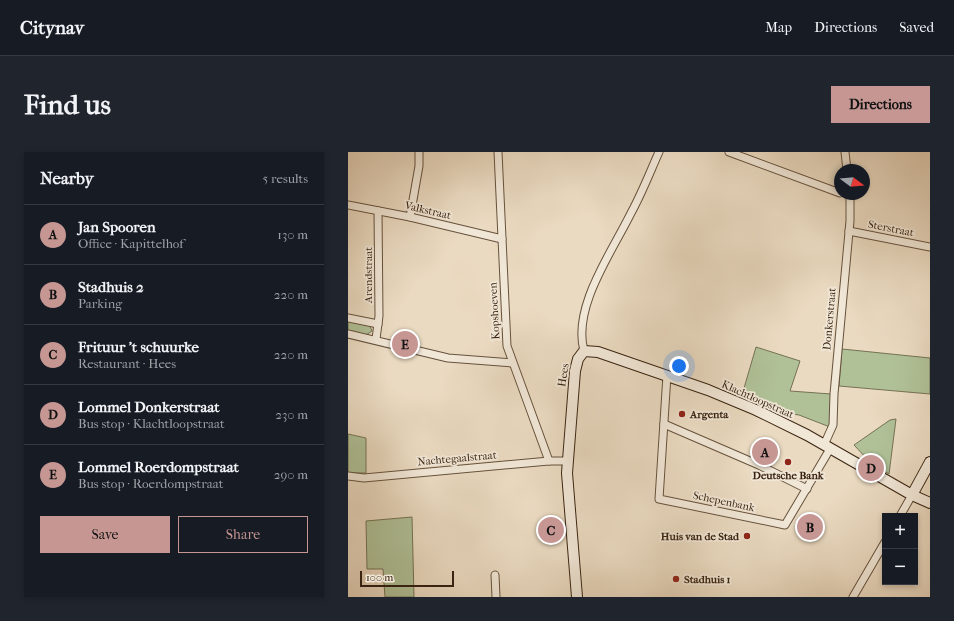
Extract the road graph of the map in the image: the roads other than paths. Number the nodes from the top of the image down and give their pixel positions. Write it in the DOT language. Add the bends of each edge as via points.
graph roads {
  1 [pos="419,152"];
  2 [pos="498,152"];
  3 [pos="659,152"];
  4 [pos="729,152"];
  5 [pos="845,152"];
  6 [pos="846,164"];
  7 [pos="834,190"];
  8 [pos="846,200"];
  9 [pos="348,205"];
  10 [pos="378,211"];
  11 [pos="410,217"];
  12 [pos="848,231"];
  13 [pos="502,240"];
  14 [pos="930,247"];
  15 [pos="348,318"];
  16 [pos="378,324"];
  17 [pos="348,334"];
  18 [pos="376,339"];
  19 [pos="584,351"];
  20 [pos="512,363"];
  21 [pos="667,375"];
  22 [pos="664,424"];
  23 [pos="827,447"];
  24 [pos="548,461"];
  25 [pos="567,461"];
  26 [pos="930,462"];
  27 [pos="348,476"];
  28 [pos="806,489"];
  29 [pos="912,495"];
  30 [pos="930,503"];
  31 [pos="902,513"];
  32 [pos="785,525"];
  33 [pos="882,547"];
  34 [pos="495,574"];
  35 [pos="496,597"];
  36 [pos="578,597"];
  37 [pos="853,597"];
  1 -- 11 [label="street"];
  2 -- 13 [label="street, Kopshoeven"];
  3 -- 19 [label="street" via="641,194 591,292 582,328"];
  4 -- 7 [label="street"];
  5 -- 6 [label="street"];
  8 -- 12 [label="street, Donkerstraat"];
  9 -- 10 [label="street, Valkstraat"];
  10 -- 11 [label="street, Valkstraat"];
  10 -- 16 [label="street, Arendstraat"];
  11 -- 13 [label="street, Valkstraat"];
  12 -- 14 [label="street, Sterstraat"];
  12 -- 23 [label="street, Donkerstraat" via="834,386 833,425"];
  13 -- 20 [label="street, Kopshoeven" via="506,336"];
  15 -- 16 [label="street"];
  16 -- 18 [label="street, Arendstraat"];
  17 -- 18 [label="street"];
  18 -- 20 [label="street" via="448,358"];
  19 -- 21 [label="main road, Klachtloopstraat" via="598,352"];
  19 -- 25 [label="main road, Hees" via="578,359 575,371"];
  20 -- 24 [label="street, Kopshoeven"];
  21 -- 22 [label="street"];
  21 -- 23 [label="main road, Klachtloopstraat" via="743,404"];
  22 -- 28 [label="street" via="759,465"];
  22 -- 32 [label="street, Schepenbank" via="659,499"];
  23 -- 28 [label="street, Donkerstraat"];
  23 -- 29 [label="main road, Klachtloopstraat"];
  24 -- 25 [label="street, Nachtegaalstraat"];
  24 -- 27 [label="street, Nachtegaalstraat" via="364,478"];
  25 -- 36 [label="main road, Hees"];
  26 -- 29 [label="main road"];
  28 -- 32 [label="street, Donkerstraat"];
  29 -- 30 [label="main road, Klachtloopstraat"];
  29 -- 31 [label="street"];
  33 -- 37 [label="street"];
  34 -- 35 [label="street"];
}
